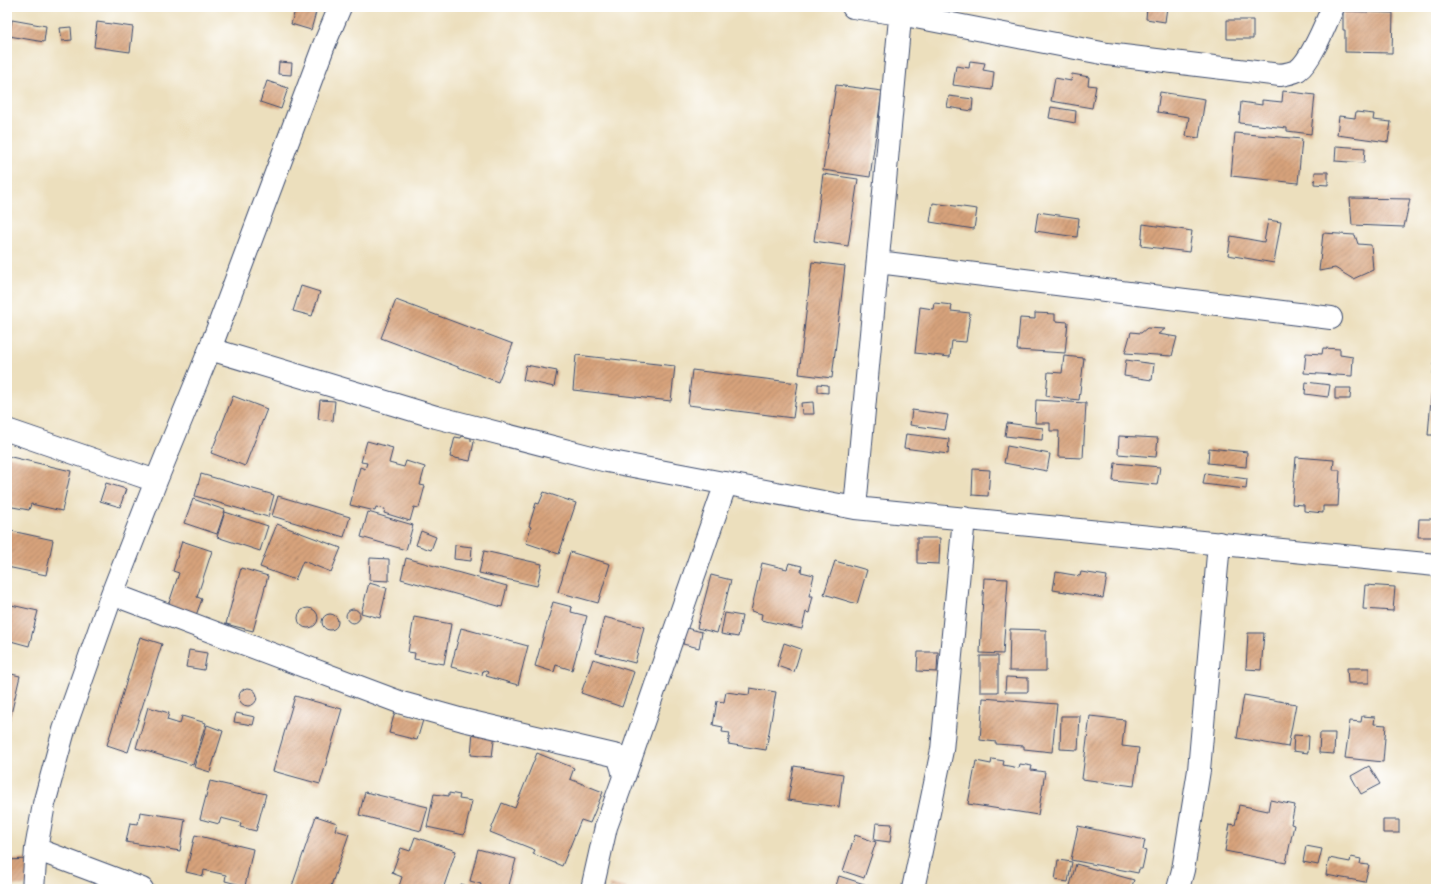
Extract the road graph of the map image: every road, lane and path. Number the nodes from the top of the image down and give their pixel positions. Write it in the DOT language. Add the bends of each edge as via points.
graph roads {
  1 [pos="340,7"];
  2 [pos="853,7"];
  3 [pos="1333,7"];
  4 [pos="901,10"];
  5 [pos="878,262"];
  6 [pos="1331,318"];
  7 [pos="210,349"];
  8 [pos="7,430"];
  9 [pos="156,481"];
  10 [pos="726,483"];
  11 [pos="855,508"];
  12 [pos="964,518"];
  13 [pos="1219,543"];
  14 [pos="1436,565"];
  15 [pos="112,594"];
  16 [pos="624,777"];
  17 [pos="36,849"];
  18 [pos="33,889"];
  19 [pos="142,889"];
  20 [pos="592,889"];
  21 [pos="912,889"];
  22 [pos="1178,889"];
  1 -- 7 [label="street"];
  2 -- 4 [label="street"];
  3 -- 4 [label="street" via="1307,61 1299,69 1280,75 1107,54"];
  4 -- 5 [label="street"];
  5 -- 6 [label="street"];
  5 -- 11 [label="street"];
  7 -- 9 [label="street"];
  7 -- 10 [label="street" via="436,417 607,461"];
  8 -- 9 [label="street"];
  9 -- 15 [label="street"];
  10 -- 11 [label="street"];
  10 -- 16 [label="street"];
  11 -- 12 [label="street"];
  12 -- 13 [label="street"];
  12 -- 21 [label="street" via="942,750"];
  13 -- 14 [label="street"];
  13 -- 22 [label="street" via="1199,770"];
  15 -- 16 [label="street" via="402,703 618,756"];
  15 -- 17 [label="street" via="64,730 44,804"];
  16 -- 20 [label="street" via="606,827"];
  17 -- 18 [label="street"];
  17 -- 19 [label="street"];
}
